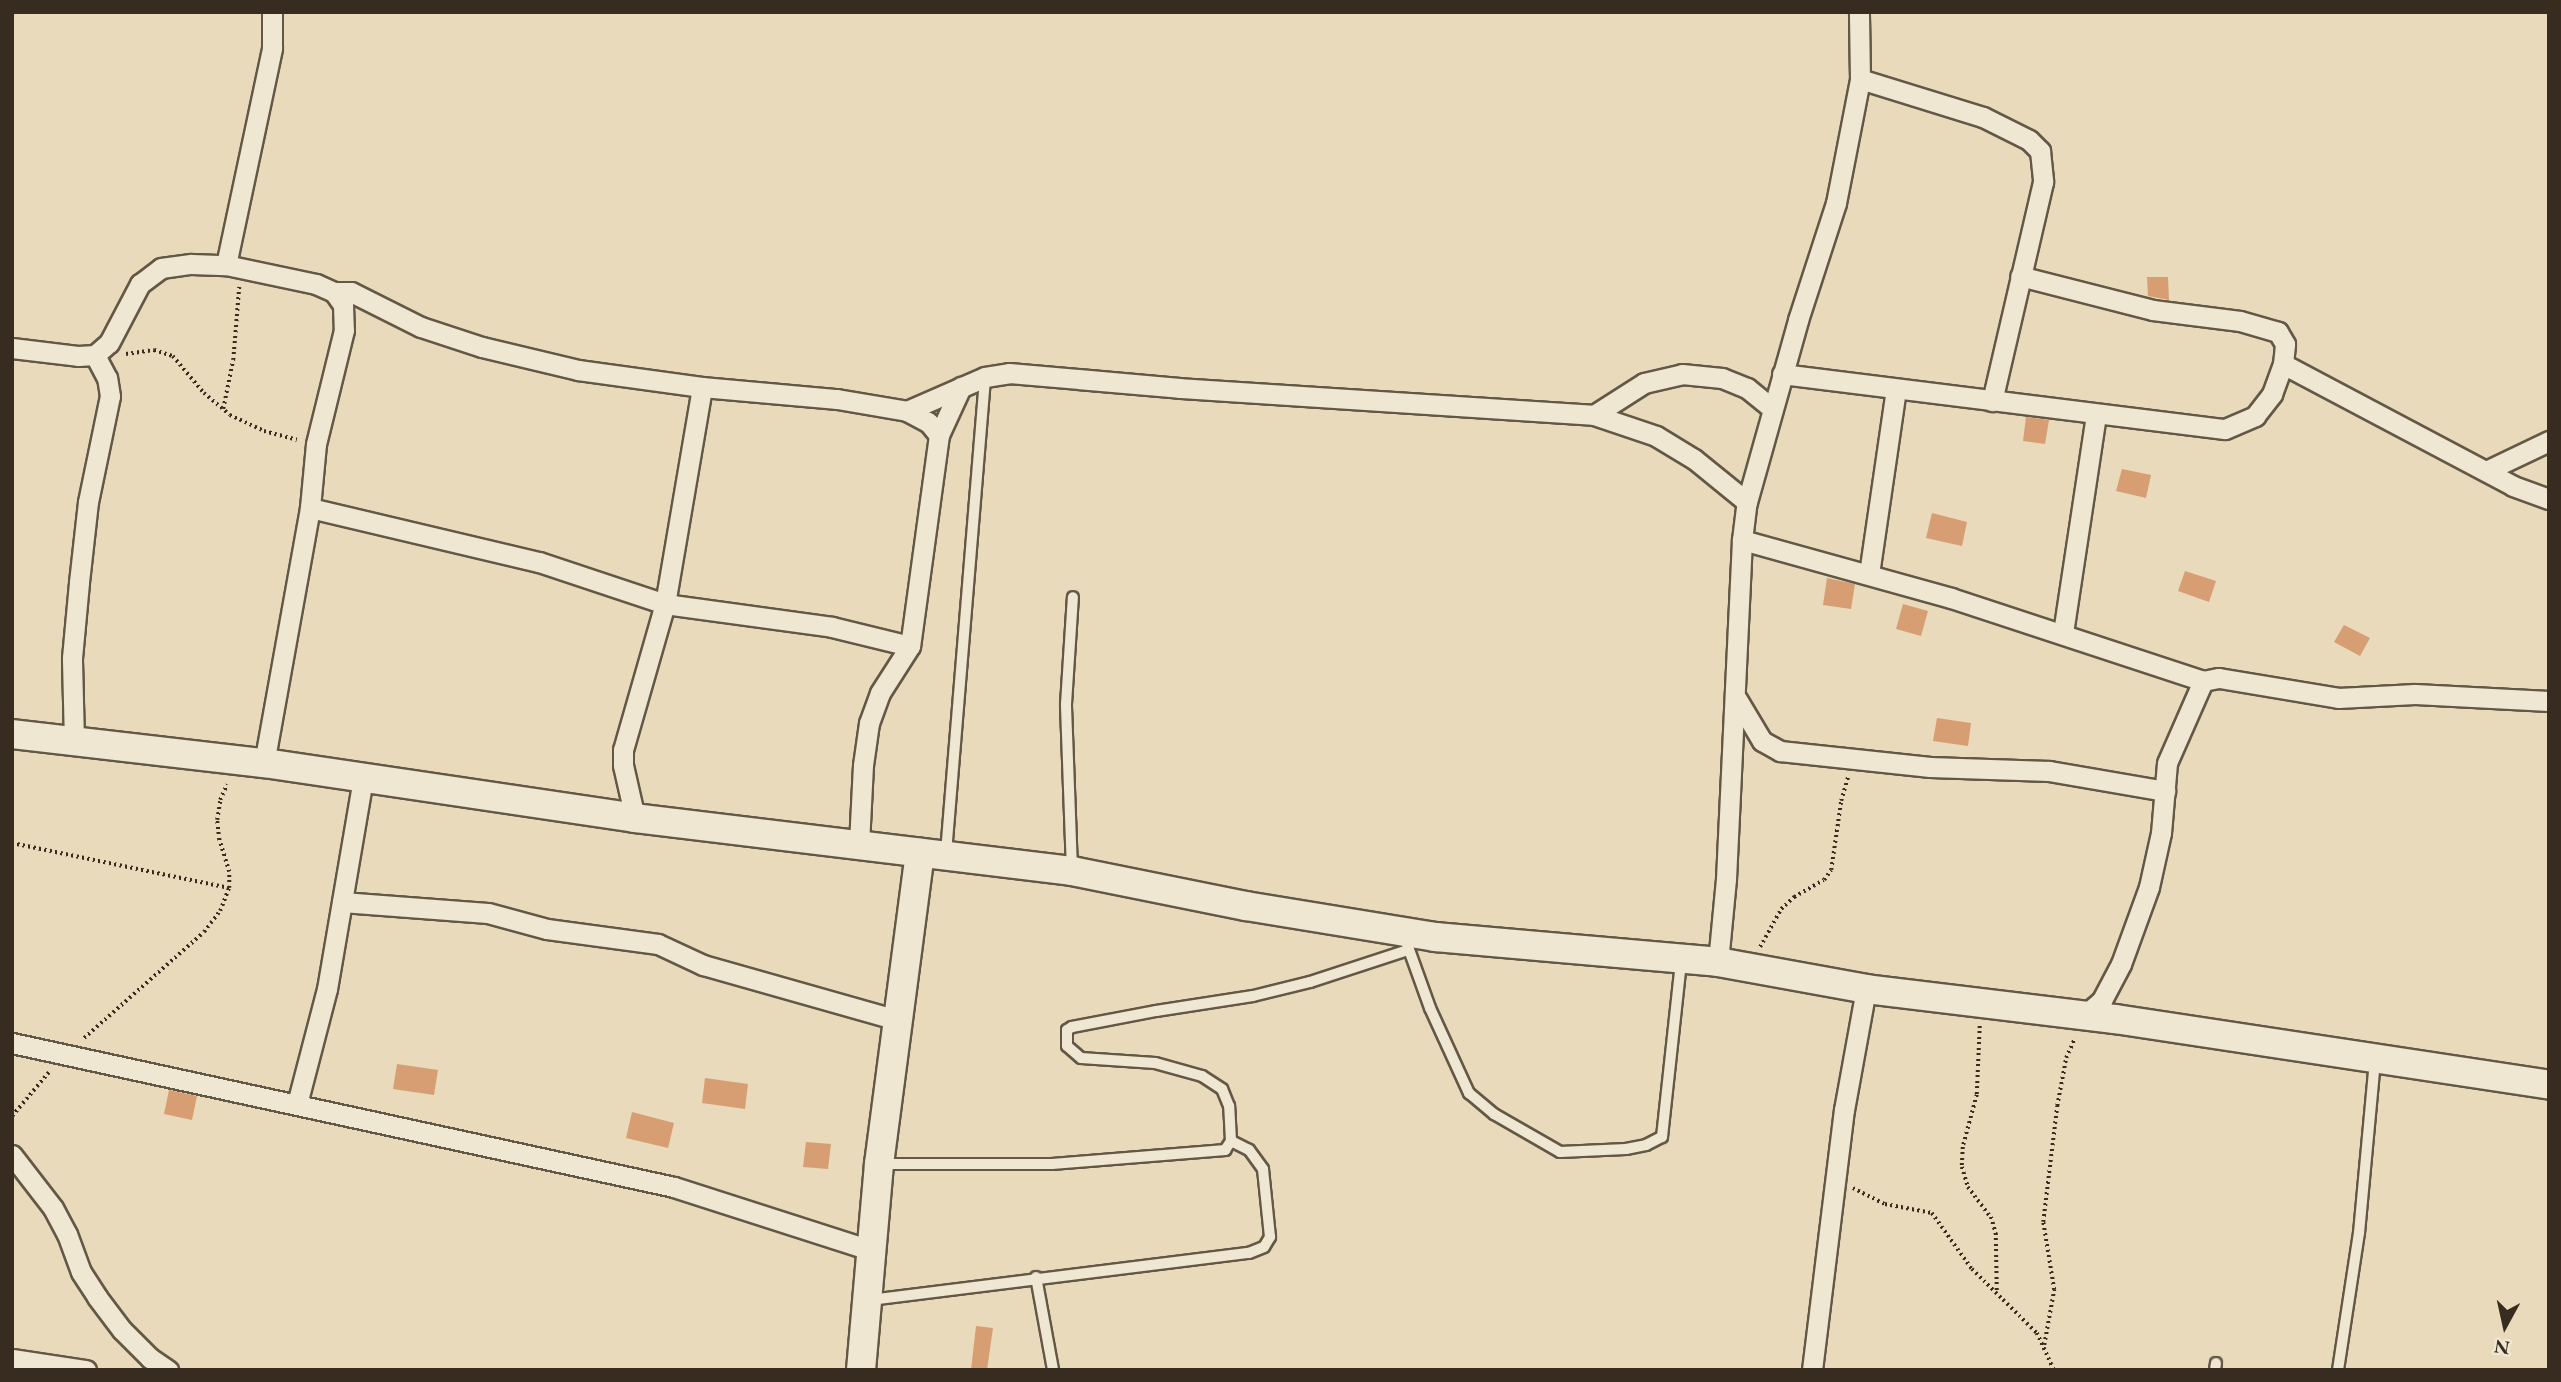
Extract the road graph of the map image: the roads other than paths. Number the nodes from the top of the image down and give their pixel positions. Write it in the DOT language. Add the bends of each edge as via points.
graph roads {
  1 [pos="272,12"];
  2 [pos="1860,12"];
  3 [pos="1860,79"];
  4 [pos="233,266"];
  5 [pos="2020,276"];
  6 [pos="334,292"];
  7 [pos="12,348"];
  8 [pos="98,359"];
  9 [pos="2283,364"];
  10 [pos="1782,374"];
  11 [pos="985,377"];
  12 [pos="702,387"];
  13 [pos="961,387"];
  14 [pos="1896,389"];
  15 [pos="1992,401"];
  16 [pos="1773,409"];
  17 [pos="907,411"];
  18 [pos="1594,415"];
  19 [pos="2095,415"];
  20 [pos="939,435"];
  21 [pos="2549,441"];
  22 [pos="2486,471"];
  23 [pos="2549,499"];
  24 [pos="1747,502"];
  25 [pos="310,508"];
  26 [pos="1742,540"];
  27 [pos="1869,574"];
  28 [pos="1073,597"];
  29 [pos="665,604"];
  30 [pos="2063,633"];
  31 [pos="910,646"];
  32 [pos="2203,681"];
  33 [pos="1736,696"];
  34 [pos="2549,701"];
  35 [pos="12,734"];
  36 [pos="74,742"];
  37 [pos="251,761"];
  38 [pos="363,779"];
  39 [pos="2165,791"];
  40 [pos="635,818"];
  41 [pos="859,845"];
  42 [pos="933,855"];
  43 [pos="1072,871"];
  44 [pos="342,902"];
  45 [pos="1406,941"];
  46 [pos="1682,959"];
  47 [pos="1718,961"];
  48 [pos="1866,989"];
  49 [pos="2085,1015"];
  50 [pos="898,1020"];
  51 [pos="12,1042"];
  52 [pos="2375,1060"];
  53 [pos="2549,1085"];
  54 [pos="297,1104"];
  55 [pos="1231,1141"];
  56 [pos="12,1155"];
  57 [pos="879,1164"];
  58 [pos="870,1250"];
  59 [pos="1036,1277"];
  60 [pos="866,1300"];
  61 [pos="12,1359"];
  62 [pos="86,1370"];
  63 [pos="168,1370"];
  64 [pos="860,1370"];
  65 [pos="1053,1370"];
  66 [pos="1812,1370"];
  67 [pos="2338,1370"];
  1 -- 4 [label="street" via="272,48"];
  2 -- 3 [label="street"];
  3 -- 5 [label="street" via="1983,117 2029,139 2040,151 2043,182"];
  3 -- 10 [label="street" via="1836,203"];
  4 -- 6 [label="street"];
  4 -- 8 [label="street" via="161,268 140,284"];
  5 -- 9 [label="street" via="2153,310 2263,326 2278,332 2285,344"];
  5 -- 15 [label="street"];
  6 -- 12 [label="street" via="351,292 421,327 482,347 578,370"];
  6 -- 25 [label="street" via="344,305 344,330 316,444"];
  7 -- 8 [label="street"];
  8 -- 36 [label="street" via="110,396 88,502 79,582 72,658"];
  9 -- 19 [label="street" via="2272,394 2255,416 2225,429"];
  9 -- 22 [label="street"];
  10 -- 14 [label="street"];
  10 -- 16 [label="street"];
  11 -- 13 [label="street"];
  11 -- 18 [label="street" via="1009,373"];
  11 -- 42 [label="lane"];
  12 -- 17 [label="street" via="838,399"];
  12 -- 29 [label="street"];
  13 -- 17 [label="street"];
  13 -- 20 [label="street"];
  14 -- 15 [label="street"];
  14 -- 27 [label="street"];
  15 -- 19 [label="street"];
  16 -- 18 [label="street" via="1747,388 1722,378 1682,374 1644,383"];
  16 -- 24 [label="street"];
  17 -- 20 [label="street" via="928,422"];
  18 -- 24 [label="street" via="1656,436 1694,459"];
  19 -- 30 [label="street"];
  20 -- 31 [label="street"];
  21 -- 22 [label="street"];
  22 -- 23 [label="street"];
  24 -- 26 [label="street"];
  25 -- 29 [label="street" via="539,562"];
  25 -- 37 [label="street"];
  26 -- 27 [label="street"];
  26 -- 33 [label="street"];
  27 -- 30 [label="street"];
  28 -- 43 [label="lane" via="1066,704"];
  29 -- 31 [label="street" via="832,627"];
  29 -- 40 [label="street" via="623,750"];
  30 -- 32 [label="street"];
  31 -- 41 [label="street" via="880,693 869,723"];
  32 -- 34 [label="street" via="2218,678 2338,698 2415,694"];
  32 -- 39 [label="street" via="2167,763"];
  33 -- 39 [label="street" via="1751,727 1769,747 1855,760 2049,771"];
  33 -- 47 [label="street"];
  35 -- 36 [label="street"];
  36 -- 37 [label="street"];
  37 -- 38 [label="street"];
  38 -- 40 [label="street"];
  38 -- 44 [label="street"];
  39 -- 49 [label="street" via="2149,887 2122,964 2102,1000"];
  40 -- 41 [label="street"];
  41 -- 42 [label="street"];
  42 -- 43 [label="street"];
  42 -- 50 [label="street"];
  43 -- 45 [label="street"];
  44 -- 50 [label="street" via="488,913 547,929 658,944 703,965"];
  44 -- 54 [label="street" via="327,989"];
  45 -- 46 [label="street"];
  45 -- 46 [label="lane" via="1468,1093 1494,1114 1560,1152 1626,1149 1662,1138"];
  45 -- 55 [label="lane" via="1253,996 1067,1030 1067,1046 1081,1058 1155,1063 1202,1076 1222,1090 1229,1106"];
  46 -- 47 [label="street"];
  47 -- 48 [label="street"];
  48 -- 49 [label="street"];
  48 -- 66 [label="street" via="1844,1110"];
  49 -- 52 [label="street"];
  50 -- 57 [label="street"];
  51 -- 54 [label="street"];
  52 -- 53 [label="street"];
  52 -- 67 [label="lane" via="2359,1233"];
  54 -- 58 [label="street" via="674,1187"];
  55 -- 57 [label="lane" via="1219,1152 1052,1164"];
  55 -- 59 [label="lane" via="1250,1150 1263,1169 1270,1237 1264,1247 1249,1253"];
  56 -- 63 [label="street" via="53,1208 97,1297 121,1330"];
  57 -- 58 [label="street"];
  58 -- 60 [label="street"];
  59 -- 60 [label="lane"];
  59 -- 65 [label="lane"];
  60 -- 64 [label="street"];
  61 -- 62 [label="street"];
}
